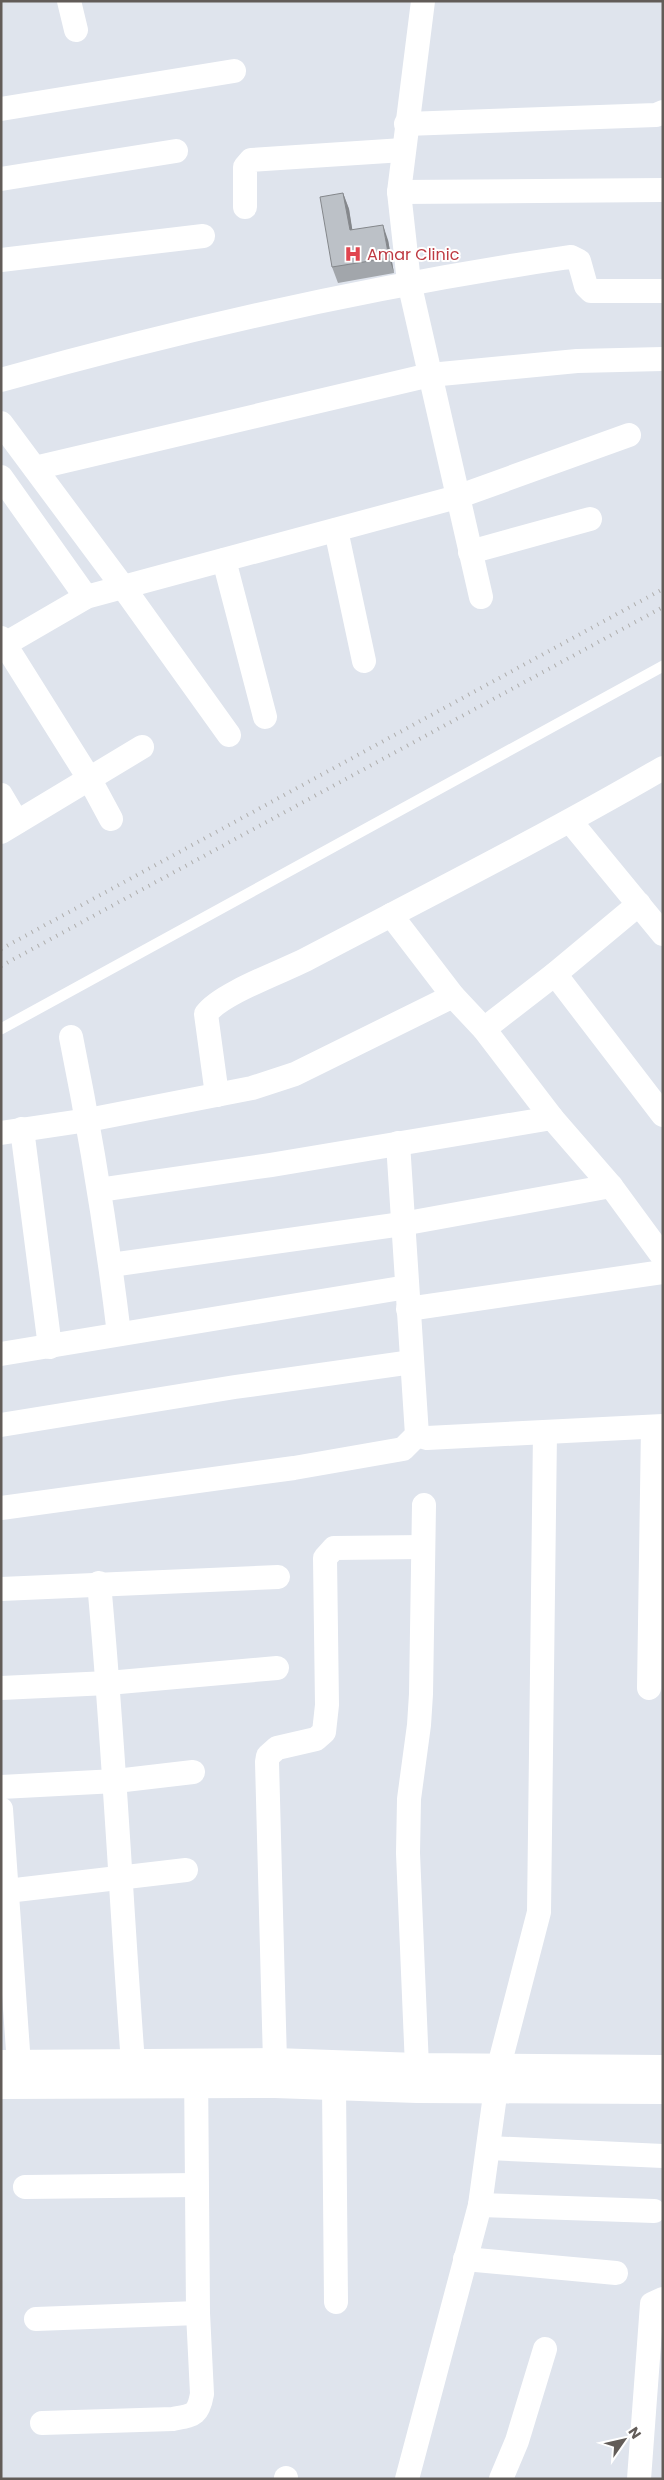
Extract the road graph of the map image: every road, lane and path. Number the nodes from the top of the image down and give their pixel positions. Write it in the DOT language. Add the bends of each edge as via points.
graph roads {
  1 [pos="69,1"];
  2 [pos="423,1"];
  3 [pos="76,30"];
  4 [pos="234,71"];
  5 [pos="1,108"];
  6 [pos="663,112"];
  7 [pos="406,124"];
  8 [pos="403,150"];
  9 [pos="176,151"];
  10 [pos="1,179"];
  11 [pos="663,190"];
  12 [pos="399,192"];
  13 [pos="245,207"];
  14 [pos="203,236"];
  15 [pos="1,260"];
  16 [pos="409,282"];
  17 [pos="663,291"];
  18 [pos="663,359"];
  19 [pos="430,375"];
  20 [pos="1,380"];
  21 [pos="1,423"];
  22 [pos="629,435"];
  23 [pos="35,468"];
  24 [pos="1,476"];
  25 [pos="457,497"];
  26 [pos="590,519"];
  27 [pos="336,530"];
  28 [pos="470,552"];
  29 [pos="224,560"];
  30 [pos="123,587"];
  31 [pos="86,597"];
  32 [pos="480,597"];
  33 [pos="3,641"];
  34 [pos="364,661"];
  35 [pos="663,666"];
  36 [pos="265,717"];
  37 [pos="229,735"];
  38 [pos="142,747"];
  39 [pos="663,768"];
  40 [pos="90,780"];
  41 [pos="1,795"];
  42 [pos="111,819"];
  43 [pos="570,821"];
  44 [pos="9,827"];
  45 [pos="639,904"];
  46 [pos="392,915"];
  47 [pos="663,934"];
  48 [pos="554,974"];
  49 [pos="453,996"];
  50 [pos="1,1029"];
  51 [pos="484,1029"];
  52 [pos="71,1037"];
  53 [pos="217,1095"];
  54 [pos="663,1115"];
  55 [pos="552,1118"];
  56 [pos="88,1120"];
  57 [pos="11,1131"];
  58 [pos="398,1143"];
  59 [pos="611,1186"];
  60 [pos="99,1190"];
  61 [pos="402,1224"];
  62 [pos="655,1233"];
  63 [pos="663,1257"];
  64 [pos="111,1264"];
  65 [pos="663,1272"];
  66 [pos="408,1298"];
  67 [pos="119,1334"];
  68 [pos="50,1347"];
  69 [pos="1,1354"];
  70 [pos="412,1362"];
  71 [pos="1,1425"];
  72 [pos="658,1426"];
  73 [pos="545,1432"];
  74 [pos="417,1435"];
  75 [pos="424,1505"];
  76 [pos="1,1508"];
  77 [pos="423,1547"];
  78 [pos="278,1577"];
  79 [pos="99,1583"];
  80 [pos="1,1589"];
  81 [pos="277,1668"];
  82 [pos="108,1683"];
  83 [pos="1,1688"];
  84 [pos="649,1688"];
  85 [pos="193,1772"];
  86 [pos="116,1781"];
  87 [pos="1,1787"];
  88 [pos="1,1809"];
  89 [pos="186,1870"];
  90 [pos="120,1878"];
  91 [pos="7,1891"];
  92 [pos="275,2062"];
  93 [pos="133,2063"];
  94 [pos="10,2064"];
  95 [pos="417,2067"];
  96 [pos="663,2069"];
  97 [pos="196,2073"];
  98 [pos="497,2077"];
  99 [pos="1,2085"];
  100 [pos="334,2086"];
  101 [pos="663,2090"];
  102 [pos="489,2148"];
  103 [pos="663,2156"];
  104 [pos="196,2185"];
  105 [pos="25,2187"];
  106 [pos="480,2205"];
  107 [pos="654,2211"];
  108 [pos="465,2259"];
  109 [pos="616,2273"];
  110 [pos="663,2298"];
  111 [pos="336,2302"];
  112 [pos="198,2313"];
  113 [pos="36,2319"];
  114 [pos="545,2349"];
  115 [pos="42,2423"];
  116 [pos="407,2479"];
  117 [pos="501,2479"];
  118 [pos="639,2479"];
  1 -- 3 [label="street"];
  2 -- 7 [label="street"];
  4 -- 5 [label="street"];
  6 -- 7 [label="street" via="656,115"];
  7 -- 8 [label="street"];
  8 -- 12 [label="street"];
  8 -- 13 [label="street" via="251,160 246,167"];
  9 -- 10 [label="street"];
  11 -- 12 [label="street"];
  12 -- 16 [label="street"];
  14 -- 15 [label="street"];
  16 -- 17 [label="street" via="571,257 579,261 586,286 591,291"];
  16 -- 19 [label="street"];
  16 -- 20 [label="street" via="107,350"];
  18 -- 19 [label="street" via="577,361"];
  19 -- 23 [label="street"];
  19 -- 25 [label="street"];
  21 -- 23 [label="street"];
  22 -- 25 [label="street"];
  23 -- 30 [label="street"];
  24 -- 31 [label="street"];
  25 -- 27 [label="street"];
  25 -- 28 [label="street"];
  26 -- 28 [label="street"];
  27 -- 29 [label="street"];
  27 -- 34 [label="street"];
  28 -- 32 [label="street"];
  29 -- 30 [label="street"];
  29 -- 36 [label="street"];
  30 -- 31 [label="street"];
  30 -- 37 [label="street"];
  31 -- 33 [label="street"];
  33 -- 40 [label="street"];
  35 -- 50 [label="lane"];
  38 -- 40 [label="street"];
  39 -- 43 [label="street"];
  40 -- 42 [label="street"];
  40 -- 44 [label="street"];
  41 -- 44 [label="street"];
  43 -- 45 [label="street"];
  43 -- 46 [label="street"];
  45 -- 47 [label="street"];
  45 -- 48 [label="street"];
  46 -- 49 [label="street"];
  46 -- 53 [label="street" via="209,1009 206,1014"];
  48 -- 51 [label="street"];
  48 -- 54 [label="street"];
  49 -- 51 [label="street"];
  49 -- 53 [label="street" via="295,1074"];
  51 -- 55 [label="street"];
  52 -- 56 [label="street"];
  53 -- 56 [label="street"];
  55 -- 58 [label="street"];
  55 -- 59 [label="street"];
  56 -- 57 [label="street"];
  56 -- 60 [label="street"];
  57 -- 68 [label="street"];
  58 -- 60 [label="street"];
  58 -- 61 [label="street"];
  59 -- 61 [label="street"];
  59 -- 62 [label="street"];
  60 -- 64 [label="street"];
  61 -- 64 [label="street"];
  61 -- 66 [label="street"];
  62 -- 63 [label="street"];
  64 -- 67 [label="street"];
  65 -- 66 [label="street"];
  66 -- 67 [label="street"];
  66 -- 70 [label="street"];
  67 -- 68 [label="street"];
  68 -- 69 [label="street"];
  70 -- 71 [label="street"];
  70 -- 74 [label="street"];
  72 -- 73 [label="street"];
  72 -- 84 [label="street"];
  73 -- 74 [label="street" via="427,1438"];
  73 -- 98 [label="street" via="539,1912"];
  74 -- 76 [label="street" via="403,1450"];
  75 -- 77 [label="street"];
  77 -- 92 [label="street" via="334,1548 325,1558 327,1705 324,1732 310,1741 277,1748 268,1756"];
  77 -- 95 [label="street" via="420,1725 409,1799 408,1853"];
  78 -- 79 [label="street"];
  79 -- 80 [label="street"];
  79 -- 82 [label="street"];
  81 -- 82 [label="street"];
  82 -- 83 [label="street"];
  82 -- 86 [label="street"];
  85 -- 86 [label="street"];
  86 -- 87 [label="street"];
  86 -- 90 [label="street"];
  88 -- 91 [label="street"];
  89 -- 90 [label="street"];
  90 -- 91 [label="street"];
  90 -- 93 [label="street"];
  91 -- 94 [label="street"];
  92 -- 95 [label="main road"];
  92 -- 97 [label="main road"];
  93 -- 94 [label="main road"];
  93 -- 97 [label="main road"];
  95 -- 98 [label="main road"];
  96 -- 98 [label="main road"];
  97 -- 99 [label="main road"];
  97 -- 100 [label="main road"];
  97 -- 104 [label="street"];
  98 -- 100 [label="main road"];
  98 -- 101 [label="main road"];
  98 -- 102 [label="street"];
  100 -- 111 [label="street"];
  102 -- 103 [label="street"];
  102 -- 106 [label="street"];
  104 -- 105 [label="street"];
  104 -- 112 [label="street"];
  106 -- 107 [label="street"];
  106 -- 108 [label="street"];
  108 -- 109 [label="street"];
  108 -- 116 [label="street"];
  110 -- 118 [label="street" via="652,2304"];
  112 -- 113 [label="street"];
  112 -- 115 [label="street" via="202,2394 196,2412 191,2416"];
  114 -- 117 [label="street"];
}
